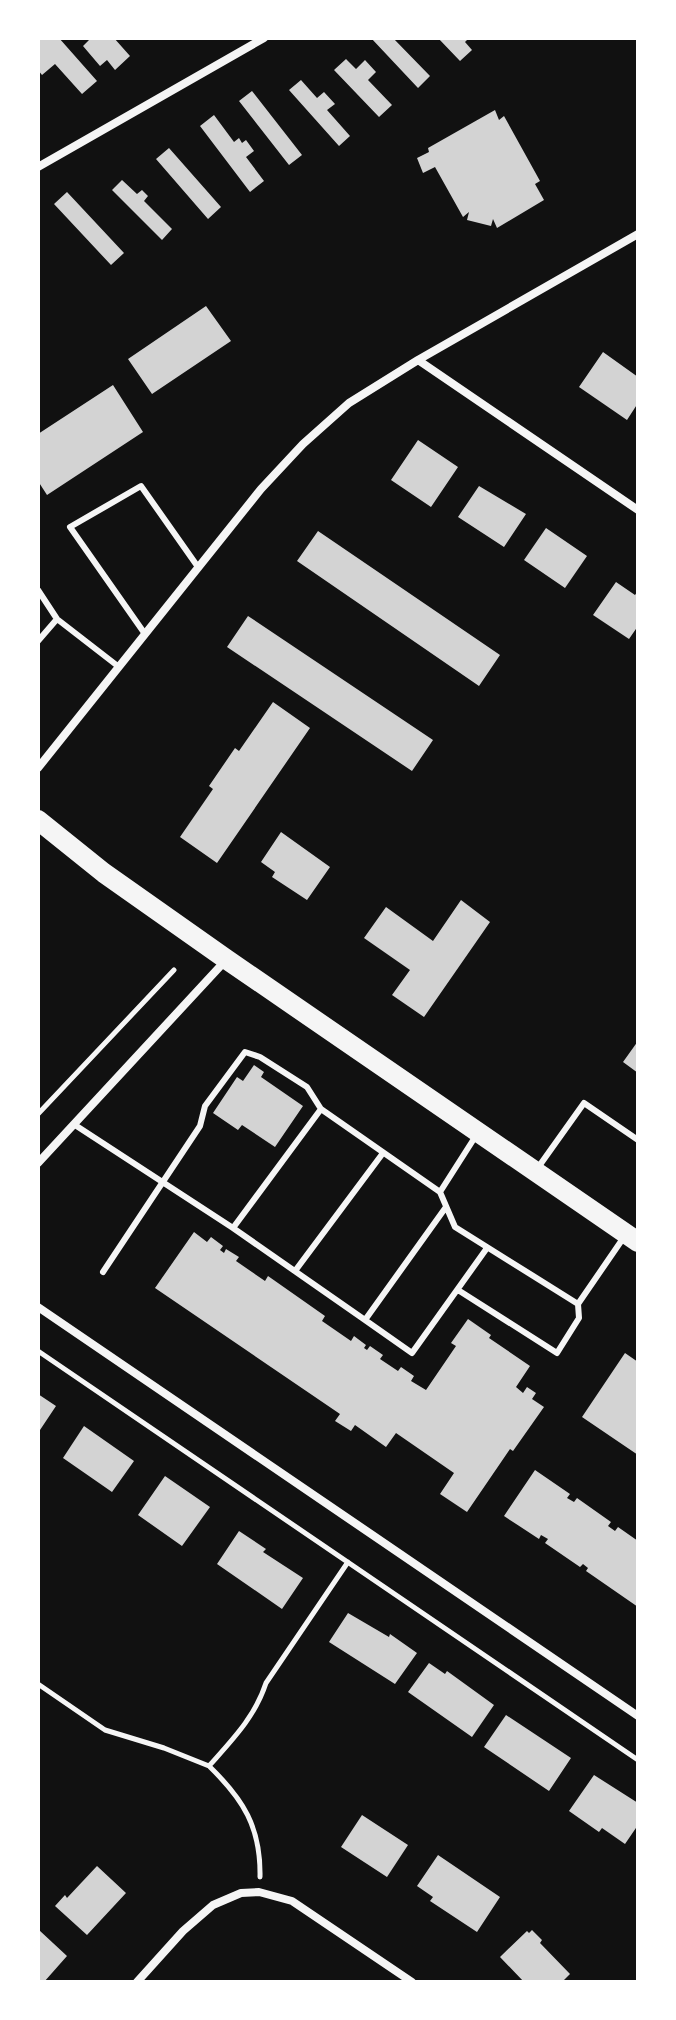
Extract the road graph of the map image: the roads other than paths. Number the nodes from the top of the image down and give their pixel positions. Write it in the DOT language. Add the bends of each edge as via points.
graph roads {
  1 [pos="264,38"];
  2 [pos="38,167"];
  3 [pos="638,234"];
  4 [pos="418,360"];
  5 [pos="638,510"];
  6 [pos="198,567"];
  7 [pos="38,590"];
  8 [pos="57,619"];
  9 [pos="145,634"];
  10 [pos="38,641"];
  11 [pos="119,667"];
  12 [pos="38,768"];
  13 [pos="38,820"];
  14 [pos="226,959"];
  15 [pos="321,1109"];
  16 [pos="75,1125"];
  17 [pos="478,1133"];
  18 [pos="638,1140"];
  19 [pos="383,1153"];
  20 [pos="38,1163"];
  21 [pos="535,1172"];
  22 [pos="162,1182"];
  23 [pos="440,1192"];
  24 [pos="446,1207"];
  25 [pos="233,1228"];
  26 [pos="632,1238"];
  27 [pos="487,1248"];
  28 [pos="295,1271"];
  29 [pos="103,1272"];
  30 [pos="458,1290"];
  31 [pos="578,1304"];
  32 [pos="38,1307"];
  33 [pos="365,1320"];
  34 [pos="638,1716"];
  35 [pos="137,1982"];
  36 [pos="412,1982"];
  1 -- 2 [label="street"];
  3 -- 4 [label="street"];
  4 -- 5 [label="street"];
  4 -- 6 [label="street" via="349,403 303,444"];
  6 -- 9 [label="street"];
  6 -- 9 [label="lane" via="141,486 70,527"];
  7 -- 8 [label="lane"];
  8 -- 10 [label="lane"];
  8 -- 11 [label="lane"];
  9 -- 11 [label="street"];
  11 -- 12 [label="street"];
  13 -- 14 [label="main road"];
  14 -- 16 [label="street"];
  14 -- 17 [label="main road"];
  15 -- 19 [label="lane"];
  15 -- 22 [label="lane" via="307,1087 245,1052 205,1106 200,1126"];
  15 -- 25 [label="lane"];
  16 -- 20 [label="street"];
  16 -- 22 [label="lane"];
  17 -- 21 [label="main road"];
  17 -- 23 [label="lane"];
  18 -- 21 [label="lane" via="584,1103"];
  19 -- 23 [label="lane"];
  19 -- 28 [label="lane"];
  21 -- 26 [label="main road"];
  22 -- 25 [label="lane"];
  22 -- 29 [label="lane"];
  23 -- 24 [label="lane"];
  24 -- 27 [label="lane" via="455,1227"];
  24 -- 33 [label="lane"];
  25 -- 28 [label="lane"];
  26 -- 31 [label="lane"];
  27 -- 30 [label="lane"];
  27 -- 31 [label="lane"];
  28 -- 33 [label="lane"];
  30 -- 31 [label="lane" via="557,1353 579,1318"];
  30 -- 33 [label="lane" via="412,1353"];
  32 -- 34 [label="street"];
  35 -- 36 [label="street" via="213,1905 259,1892 292,1901"];
}
